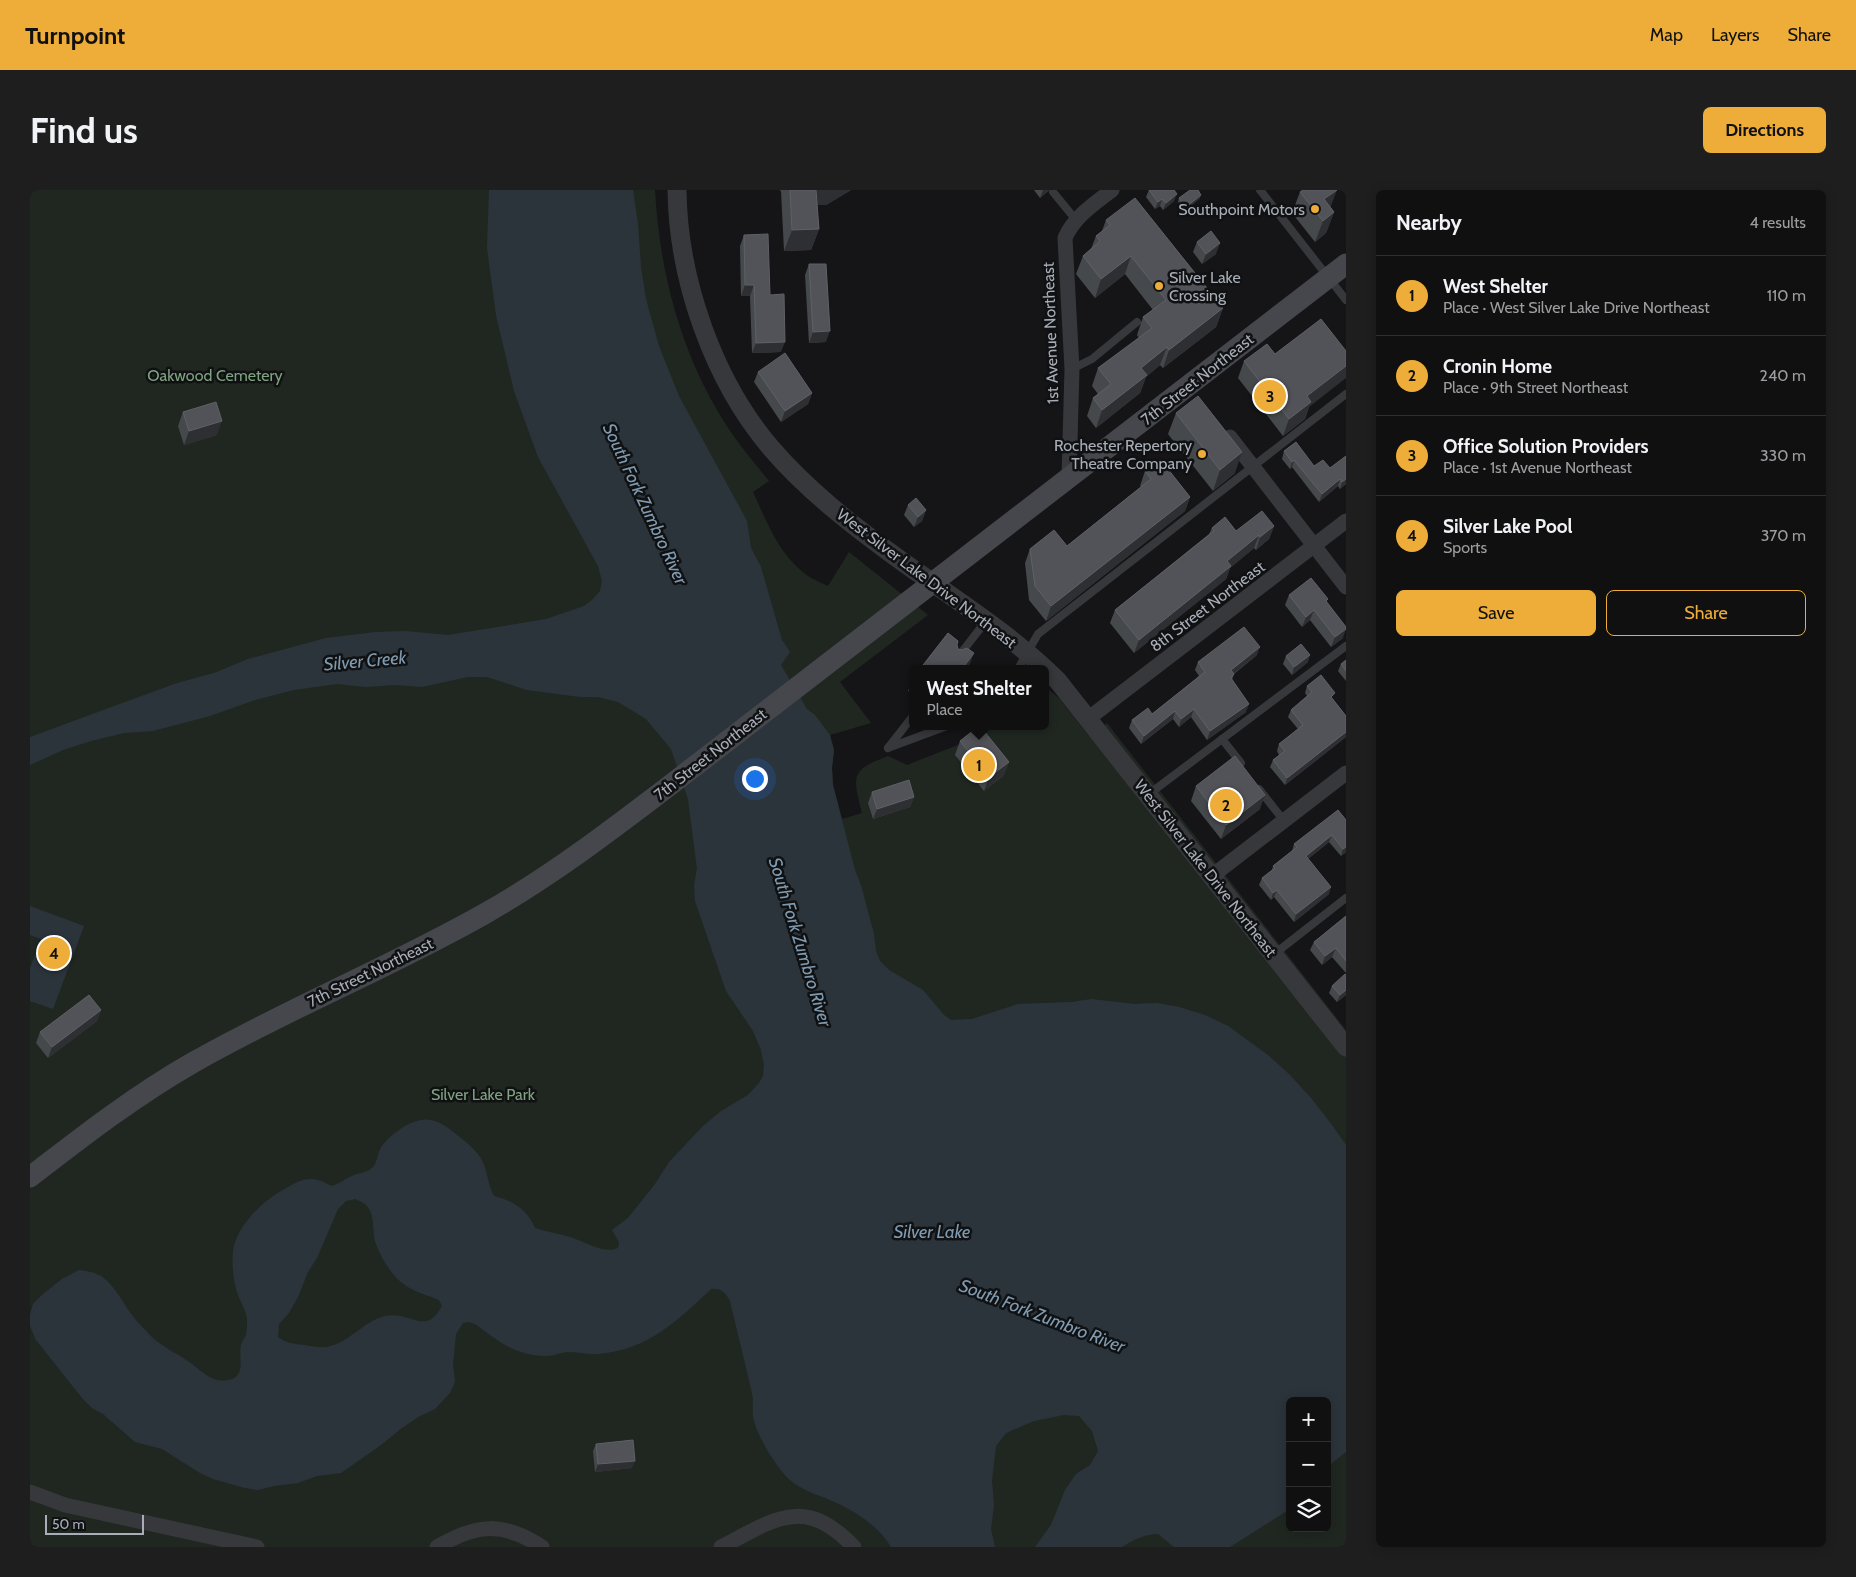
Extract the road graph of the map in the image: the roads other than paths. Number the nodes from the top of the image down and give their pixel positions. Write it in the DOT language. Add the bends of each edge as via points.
graph roads {
  1 [pos="676,190"];
  2 [pos="1112,190"];
  3 [pos="1260,190"];
  4 [pos="1053,192"];
  5 [pos="1076,220"];
  6 [pos="1346,264"];
  7 [pos="1328,278"];
  8 [pos="1346,300"];
  9 [pos="1136,322"];
  10 [pos="1072,369"];
  11 [pos="1346,394"];
  12 [pos="1218,422"];
  13 [pos="1253,466"];
  14 [pos="1069,478"];
  15 [pos="1346,522"];
  16 [pos="1314,546"];
  17 [pos="932,583"];
  18 [pos="1346,587"];
  19 [pos="986,621"];
  20 [pos="1346,646"];
  21 [pos="957,659"];
  22 [pos="1023,661"];
  23 [pos="1049,676"];
  24 [pos="1089,718"];
  25 [pos="909,721"];
  26 [pos="936,730"];
  27 [pos="1222,739"];
  28 [pos="1246,770"];
  29 [pos="1346,773"];
  30 [pos="1252,778"];
  31 [pos="1149,794"];
  32 [pos="1284,821"];
  33 [pos="1212,876"];
  34 [pos="1346,898"];
  35 [pos="1274,954"];
  36 [pos="1343,1036"];
  37 [pos="30,1177"];
  38 [pos="30,1492"];
  39 [pos="257,1547"];
  40 [pos="437,1547"];
  41 [pos="542,1547"];
  42 [pos="721,1547"];
  43 [pos="854,1547"];
  1 -- 17 [label="street, West Silver Lake Drive Northeast" via="680,236 692,292 713,351 744,410 772,449 810,489"];
  2 -- 5 [label="street"];
  3 -- 7 [label="lane"];
  4 -- 5 [label="lane"];
  5 -- 10 [label="street, 1st Avenue Northeast" via="1065,238"];
  6 -- 7 [label="main road, 7th Street Northeast"];
  7 -- 8 [label="lane"];
  7 -- 14 [label="main road, 7th Street Northeast" via="1195,392"];
  9 -- 10 [label="lane" via="1092,359"];
  10 -- 14 [label="street, 1st Avenue Northeast"];
  11 -- 13 [label="lane"];
  12 -- 13 [label="street"];
  13 -- 16 [label="street"];
  13 -- 22 [label="lane" via="1038,634"];
  14 -- 17 [label="main road, 7th Street Northeast"];
  15 -- 16 [label="street, 8th Street Northeast"];
  16 -- 18 [label="street"];
  16 -- 24 [label="street, 8th Street Northeast"];
  17 -- 19 [label="street, West Silver Lake Drive Northeast"];
  17 -- 37 [label="main road, 7th Street Northeast" via="561,866 487,913 418,950 304,1004 194,1062 88,1132"];
  19 -- 21 [label="lane"];
  19 -- 22 [label="street, West Silver Lake Drive Northeast"];
  20 -- 27 [label="lane"];
  23 -- 24 [label="street, West Silver Lake Drive Northeast" via="1058,681"];
  24 -- 31 [label="street, West Silver Lake Drive Northeast"];
  25 -- 26 [label="lane" via="888,748"];
  27 -- 28 [label="lane"];
  27 -- 31 [label="lane"];
  29 -- 32 [label="street"];
  30 -- 32 [label="lane"];
  31 -- 33 [label="street, West Silver Lake Drive Northeast"];
  32 -- 33 [label="street"];
  33 -- 35 [label="street, West Silver Lake Drive Northeast"];
  34 -- 35 [label="lane"];
  35 -- 36 [label="street, West Silver Lake Drive Northeast"];
  38 -- 39 [label="street" via="65,1506"];
  40 -- 41 [label="street" via="467,1531 493,1529 520,1534"];
  42 -- 43 [label="street" via="776,1520 804,1516 834,1528"];
}
